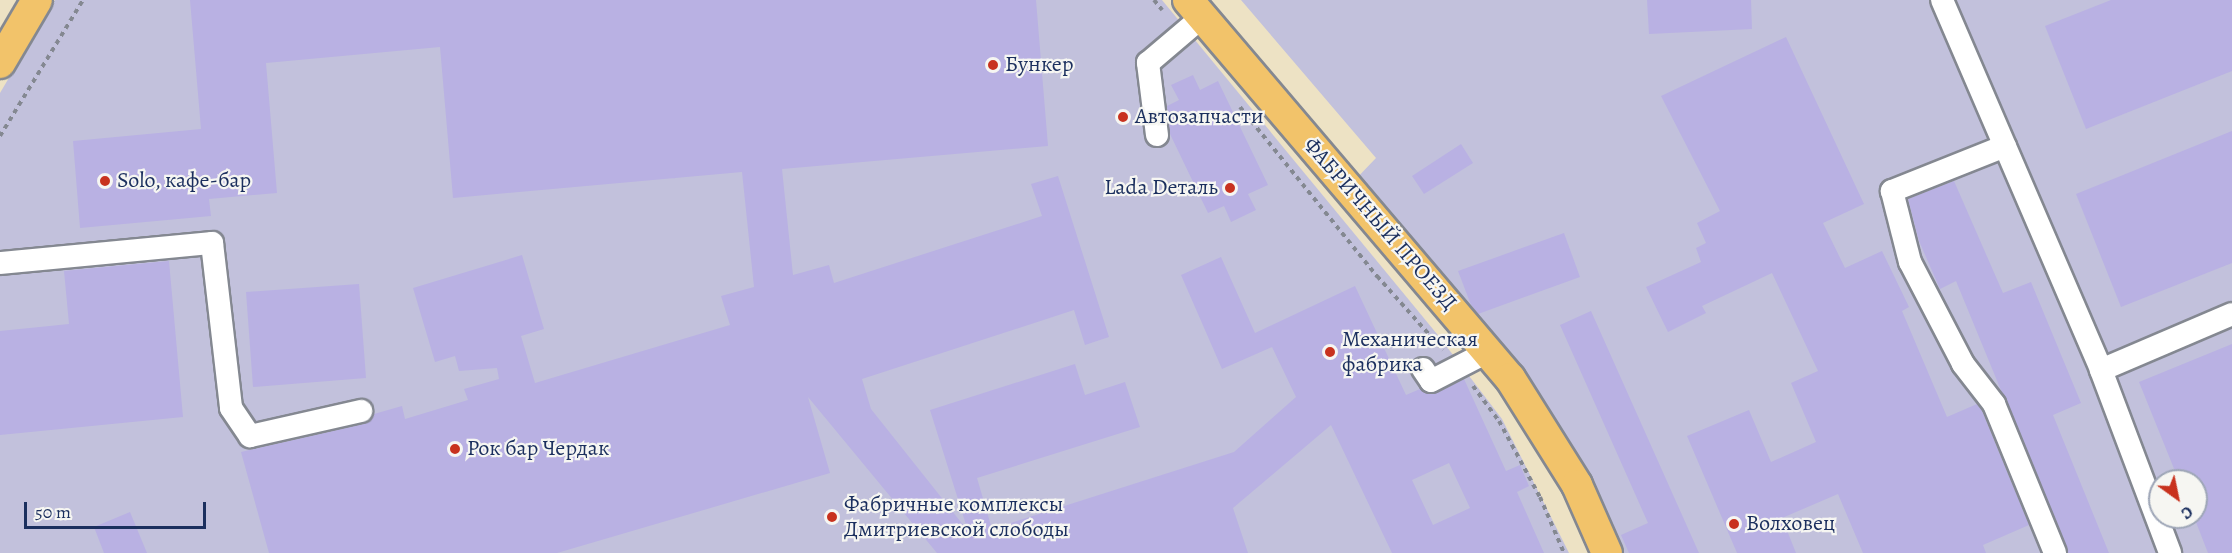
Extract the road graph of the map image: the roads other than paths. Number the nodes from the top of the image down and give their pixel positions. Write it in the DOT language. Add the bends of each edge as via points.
graph roads {
  1 [pos="37,0"];
  2 [pos="1942,0"];
  3 [pos="1190,17"];
  4 [pos="0,63"];
  5 [pos="1157,135"];
  6 [pos="2005,146"];
  7 [pos="0,263"];
  8 [pos="2232,314"];
  9 [pos="1489,351"];
  10 [pos="1423,369"];
  11 [pos="2101,370"];
  12 [pos="362,411"];
  13 [pos="1607,553"];
  14 [pos="2055,553"];
  15 [pos="2170,553"];
  1 -- 4 [label="main road"];
  2 -- 6 [label="lane"];
  3 -- 5 [label="lane" via="1148,63"];
  3 -- 9 [label="main road, ФАБРИЧНЫЙ ПРОЕЗД"];
  6 -- 11 [label="lane"];
  6 -- 14 [label="lane" via="1892,191 1910,262 1963,364 1994,404"];
  7 -- 12 [label="lane" via="212,243 231,408 250,436"];
  8 -- 11 [label="lane"];
  9 -- 10 [label="lane" via="1431,381"];
  9 -- 13 [label="main road, ФАБРИЧНЫЙ ПРОЕЗД" via="1548,434 1578,485"];
  11 -- 15 [label="lane"];
}
